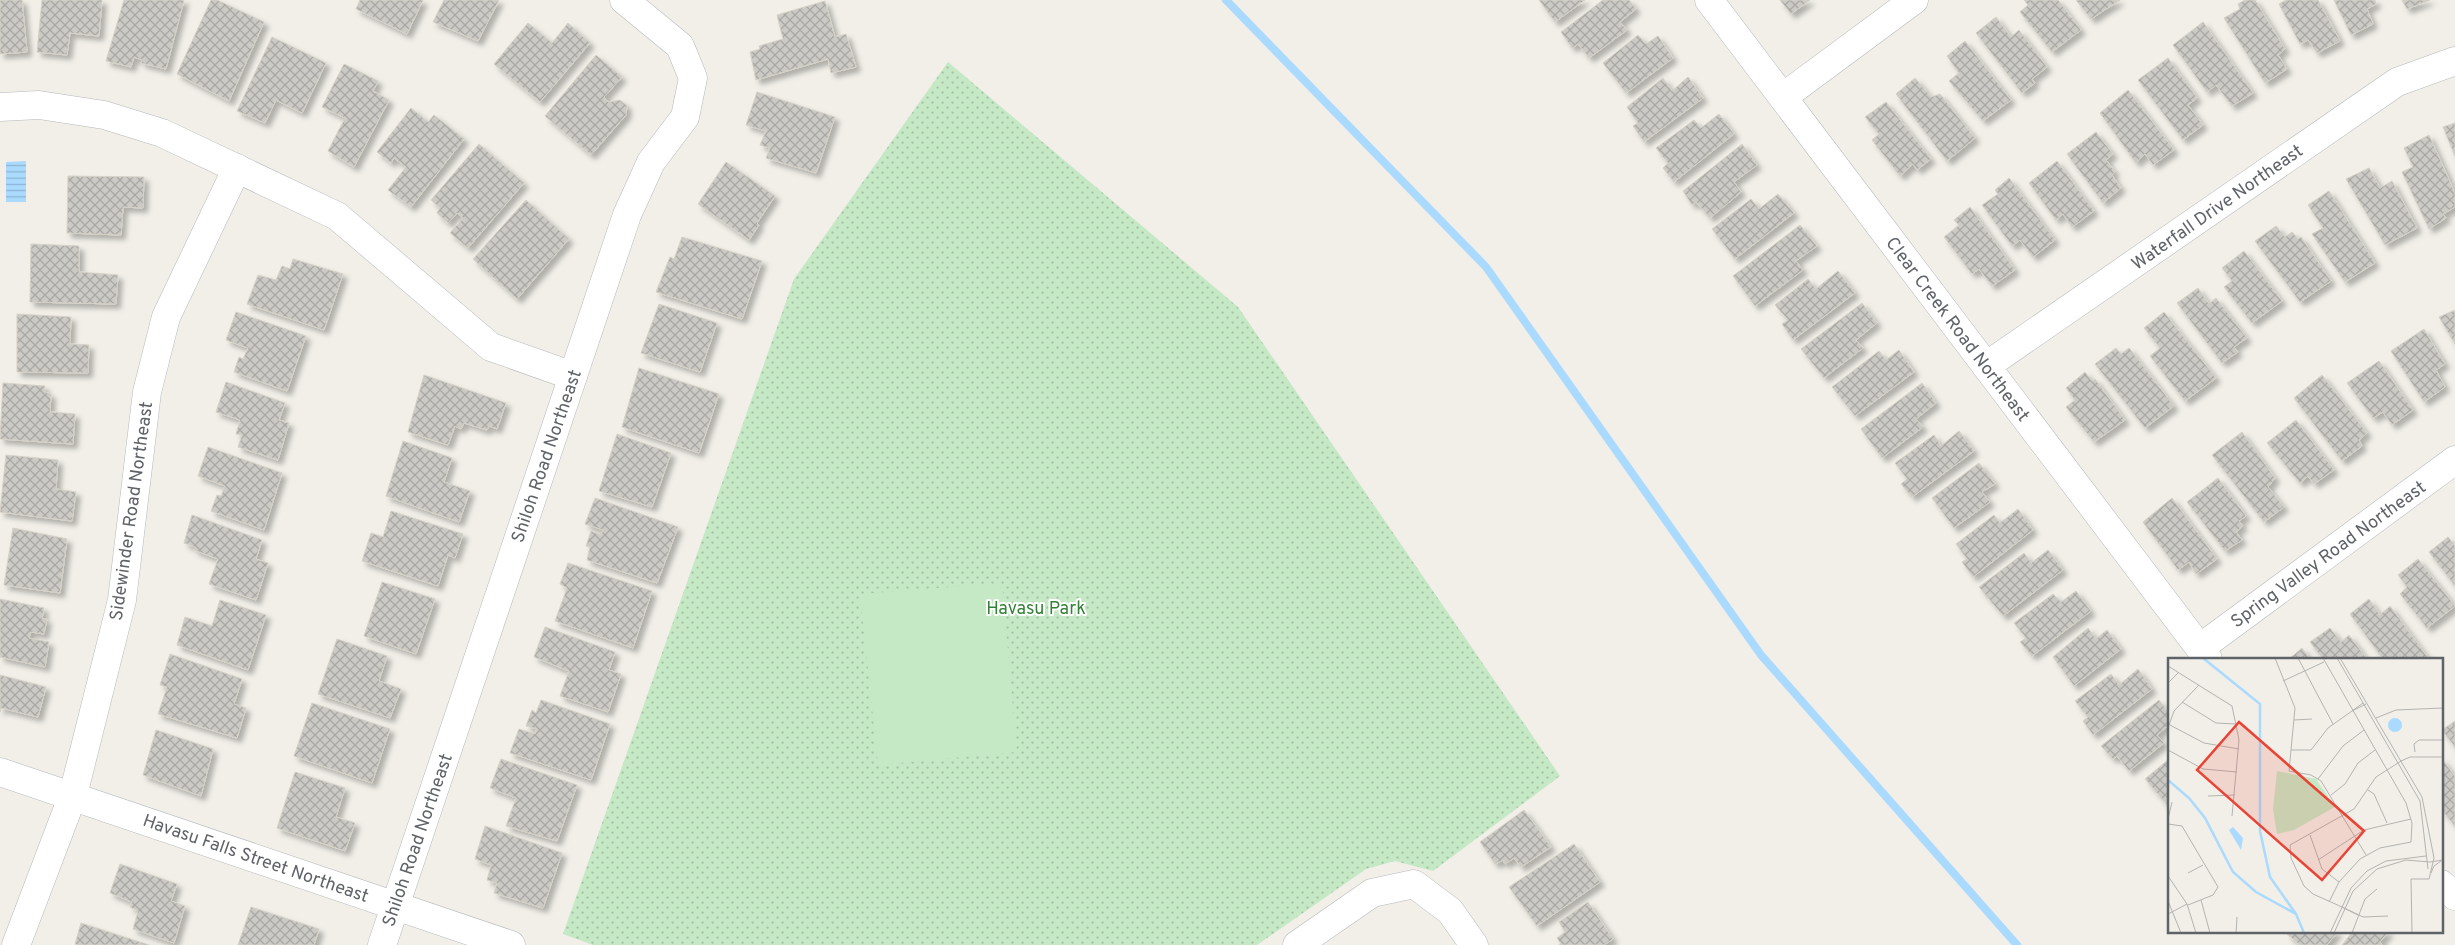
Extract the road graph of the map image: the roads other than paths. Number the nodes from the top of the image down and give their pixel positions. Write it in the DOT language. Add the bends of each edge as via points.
graph roads {
  1 [pos="624,0"];
  2 [pos="1709,0"];
  3 [pos="1914,0"];
  4 [pos="2455,61"];
  5 [pos="1783,98"];
  6 [pos="0,107"];
  7 [pos="236,168"];
  8 [pos="1986,366"];
  9 [pos="573,376"];
  10 [pos="2455,460"];
  11 [pos="2204,654"];
  12 [pos="0,772"];
  13 [pos="73,796"];
  14 [pos="2442,885"];
  15 [pos="2455,896"];
  16 [pos="395,906"];
  17 [pos="16,945"];
  18 [pos="382,945"];
  19 [pos="511,945"];
  20 [pos="1297,945"];
  21 [pos="1474,945"];
  1 -- 9 [label="street, Shiloh Road Northeast" via="680,46 693,78 685,117 651,162 627,215"];
  2 -- 5 [label="street, Clear Creek Road Northeast"];
  3 -- 5 [label="street"];
  4 -- 8 [label="street, Waterfall Drive Northeast" via="2397,82"];
  5 -- 8 [label="street, Clear Creek Road Northeast"];
  6 -- 7 [label="street" via="39,105 104,115 162,133"];
  7 -- 9 [label="street" via="337,216 491,347"];
  7 -- 13 [label="street, Sidewinder Road Northeast" via="166,317 148,392 122,600"];
  8 -- 11 [label="street, Clear Creek Road Northeast"];
  9 -- 16 [label="street, Shiloh Road Northeast"];
  10 -- 11 [label="street, Spring Valley Road Northeast"];
  12 -- 13 [label="street, Havasu Falls Street Northeast"];
  13 -- 16 [label="street, Havasu Falls Street Northeast"];
  13 -- 17 [label="street, Sidewinder Road Northeast"];
  14 -- 15 [label="street"];
  16 -- 18 [label="street, Shiloh Road Northeast"];
  16 -- 19 [label="street, Havasu Falls Street Northeast"];
  20 -- 21 [label="street" via="1372,893 1414,884 1450,911"];
}
